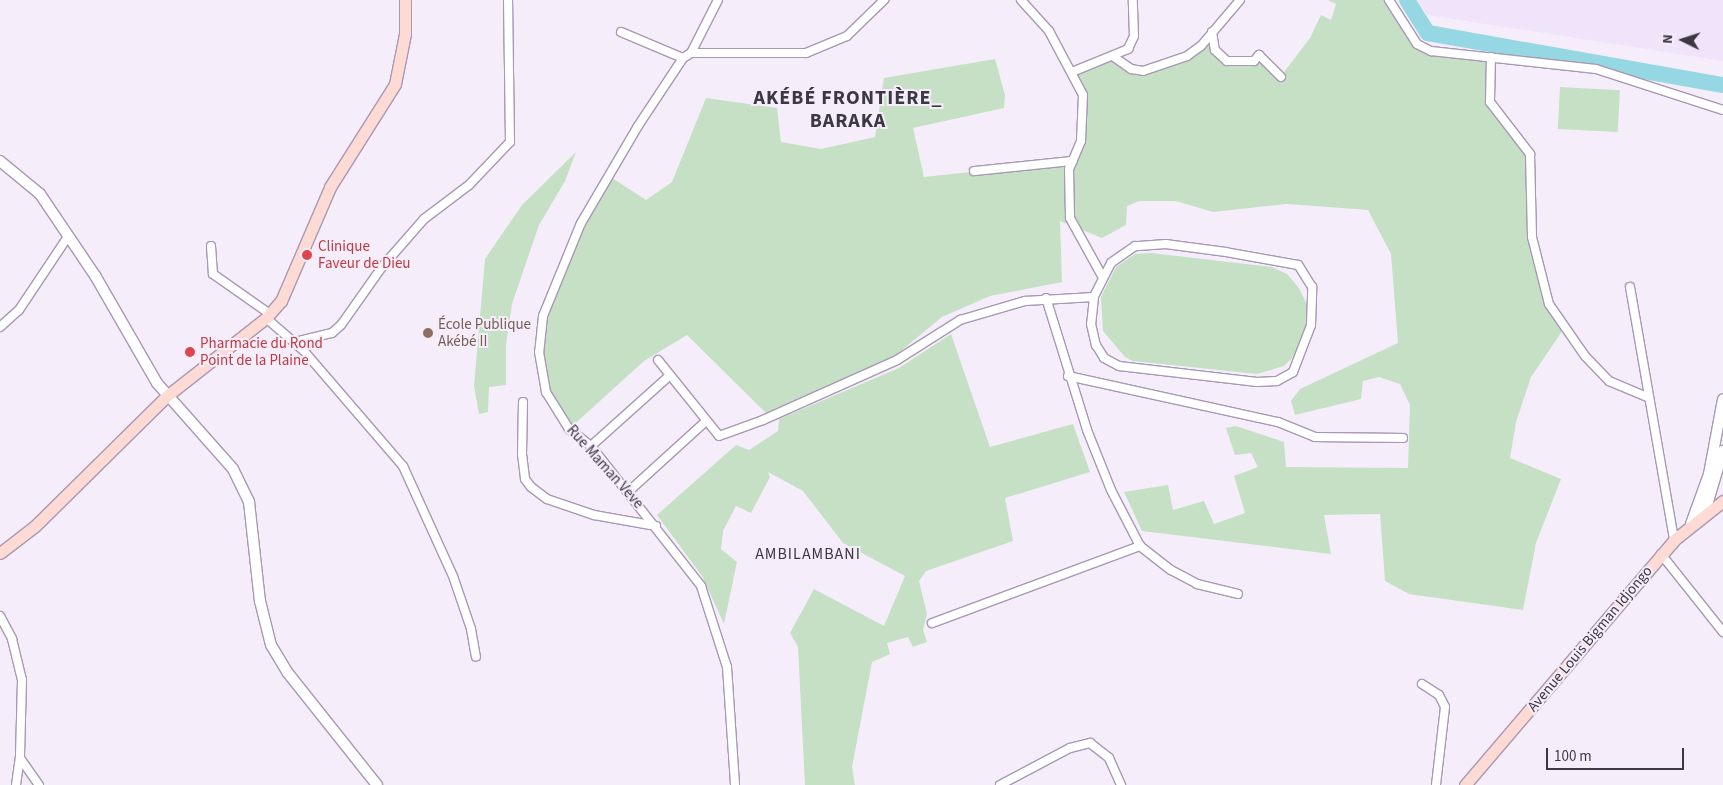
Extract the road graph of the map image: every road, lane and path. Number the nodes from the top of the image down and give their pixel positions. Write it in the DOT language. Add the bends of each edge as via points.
graph roads {
  1 [pos="405,0"];
  2 [pos="508,0"];
  3 [pos="718,0"];
  4 [pos="884,0"];
  5 [pos="1020,0"];
  6 [pos="1133,0"];
  7 [pos="1240,0"];
  8 [pos="1389,0"];
  9 [pos="620,32"];
  10 [pos="1212,32"];
  11 [pos="691,53"];
  12 [pos="1114,57"];
  13 [pos="1491,57"];
  14 [pos="682,58"];
  15 [pos="1072,72"];
  16 [pos="1281,76"];
  17 [pos="1723,110"];
  18 [pos="0,161"];
  19 [pos="1072,161"];
  20 [pos="974,171"];
  21 [pos="67,238"];
  22 [pos="211,246"];
  23 [pos="1102,276"];
  24 [pos="1630,287"];
  25 [pos="1094,297"];
  26 [pos="1046,298"];
  27 [pos="268,316"];
  28 [pos="0,327"];
  29 [pos="295,342"];
  30 [pos="658,360"];
  31 [pos="670,375"];
  32 [pos="1068,376"];
  33 [pos="168,395"];
  34 [pos="1647,397"];
  35 [pos="1723,400"];
  36 [pos="522,402"];
  37 [pos="706,421"];
  38 [pos="1403,438"];
  39 [pos="590,446"];
  40 [pos="1723,451"];
  41 [pos="628,492"];
  42 [pos="1723,501"];
  43 [pos="1704,515"];
  44 [pos="1691,524"];
  45 [pos="656,526"];
  46 [pos="1674,540"];
  47 [pos="1140,546"];
  48 [pos="0,552"];
  49 [pos="1661,554"];
  50 [pos="1238,594"];
  51 [pos="0,616"];
  52 [pos="932,623"];
  53 [pos="1723,632"];
  54 [pos="476,657"];
  55 [pos="1422,684"];
  56 [pos="20,758"];
  57 [pos="16,785"];
  58 [pos="39,785"];
  59 [pos="377,785"];
  60 [pos="735,785"];
  61 [pos="1000,785"];
  62 [pos="1121,785"];
  63 [pos="1436,785"];
  64 [pos="1465,785"];
  1 -- 27 [label="main road" via="405,34 395,84 330,187 290,286"];
  2 -- 29 [label="street" via="512,136 506,149 469,185 424,219 382,267 342,325 332,333"];
  3 -- 11 [label="street"];
  4 -- 11 [label="street" via="847,36 806,53"];
  5 -- 15 [label="street" via="1049,31"];
  6 -- 12 [label="street" via="1132,43 1126,53"];
  7 -- 10 [label="street"];
  8 -- 13 [label="street" via="1417,44 1431,51"];
  9 -- 14 [label="street"];
  10 -- 12 [label="street" via="1202,46 1162,66 1131,69"];
  10 -- 16 [label="street" via="1215,50 1227,61 1254,61 1259,55"];
  11 -- 14 [label="street, Rue Maman Veve"];
  12 -- 15 [label="street"];
  13 -- 17 [label="street" via="1596,69"];
  13 -- 34 [label="street" via="1490,102 1530,154 1532,237 1549,304 1585,356 1609,381"];
  14 -- 39 [label="street, Rue Maman Veve" via="581,223 543,316 539,352 546,392 569,429"];
  15 -- 19 [label="street" via="1083,95 1081,141"];
  18 -- 21 [label="street" via="40,194"];
  19 -- 20 [label="street"];
  19 -- 23 [label="street" via="1070,218"];
  21 -- 28 [label="street" via="19,310"];
  21 -- 33 [label="street" via="96,277 149,371"];
  22 -- 27 [label="street" via="213,274"];
  23 -- 25 [label="street"];
  23 -- 25 [label="street" via="1124,250 1149,244 1267,257 1298,265 1312,287 1311,325 1302,357 1290,375 1272,382 1152,372 1119,366 1104,358 1096,345 1091,324"];
  24 -- 34 [label="street"];
  25 -- 26 [label="street"];
  26 -- 32 [label="street"];
  26 -- 37 [label="street" via="960,320 897,360 764,420 719,436"];
  27 -- 29 [label="street"];
  27 -- 33 [label="main road"];
  29 -- 54 [label="street" via="402,466 452,576 471,629"];
  30 -- 31 [label="street"];
  31 -- 37 [label="street"];
  31 -- 39 [label="street"];
  32 -- 38 [label="street" via="1278,422 1315,437"];
  32 -- 47 [label="street" via="1111,490"];
  33 -- 48 [label="main road" via="34,526"];
  33 -- 59 [label="street" via="225,458 244,486 253,521 265,626 275,651"];
  34 -- 46 [label="street"];
  35 -- 44 [label="street" via="1711,466"];
  36 -- 45 [label="street" via="522,454 525,479 531,487 547,499 594,516"];
  37 -- 41 [label="street"];
  39 -- 41 [label="street, Rue Maman Veve"];
  40 -- 43 [label="street"];
  41 -- 45 [label="street, Rue Maman Veve"];
  42 -- 43 [label="main road, Avenue Louis Bigman Idjongo"];
  43 -- 44 [label="main road, Avenue Louis Bigman Idjongo"];
  44 -- 46 [label="main road, Avenue Louis Bigman Idjongo"];
  45 -- 60 [label="street, Rue Maman Veve" via="701,586 722,641 730,684"];
  46 -- 49 [label="main road, Avenue Louis Bigman Idjongo"];
  47 -- 50 [label="street" via="1171,570 1197,584"];
  47 -- 52 [label="street"];
  49 -- 53 [label="street"];
  49 -- 64 [label="main road, Avenue Louis Bigman Idjongo"];
  51 -- 56 [label="street" via="12,639 22,680"];
  55 -- 63 [label="street" via="1440,695 1445,707"];
  56 -- 57 [label="street"];
  56 -- 58 [label="street"];
  61 -- 62 [label="street" via="1070,748 1090,743 1109,758"];
}
